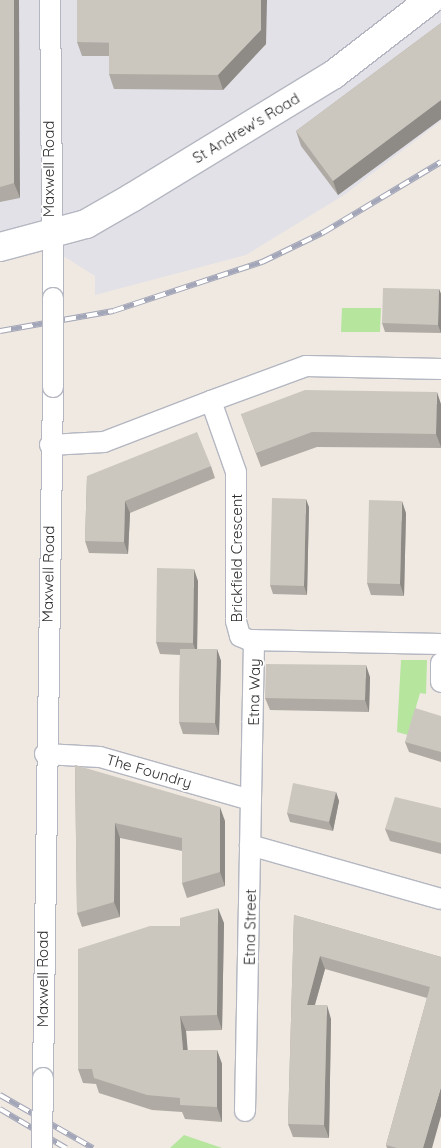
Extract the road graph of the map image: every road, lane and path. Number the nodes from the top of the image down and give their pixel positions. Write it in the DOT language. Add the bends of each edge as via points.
graph roads {
  1 [pos="50,0"];
  2 [pos="430,0"];
  3 [pos="49,236"];
  4 [pos="0,247"];
  5 [pos="441,369"];
  6 [pos="212,401"];
  7 [pos="50,445"];
  8 [pos="254,640"];
  9 [pos="441,644"];
  10 [pos="441,663"];
  11 [pos="441,682"];
  12 [pos="252,744"];
  13 [pos="45,754"];
  14 [pos="251,800"];
  15 [pos="250,845"];
  16 [pos="441,899"];
  17 [pos="245,1111"];
  18 [pos="42,1148"];
  1 -- 3 [label="street, Maxwell Road"];
  2 -- 3 [label="street, St Andrew's Road" via="333,75 86,224"];
  3 -- 4 [label="street, St Andrew's Road"];
  3 -- 7 [label="street, Maxwell Road, bridge" via="53,298"];
  5 -- 6 [label="street" via="306,366"];
  6 -- 7 [label="street" via="104,442"];
  6 -- 8 [label="street, Brickfield Crescent" via="236,472 236,627 242,638"];
  7 -- 13 [label="street, Maxwell Road"];
  8 -- 9 [label="street, Brickfield Crescent"];
  8 -- 12 [label="street, Etna Way"];
  10 -- 11 [label="street"];
  12 -- 14 [label="street, Etna Street"];
  13 -- 14 [label="street, The Foundry" via="100,757"];
  13 -- 18 [label="street, Maxwell Road, bridge"];
  14 -- 15 [label="street, Etna Street"];
  15 -- 16 [label="street"];
  15 -- 17 [label="street, Etna Street"];
}
